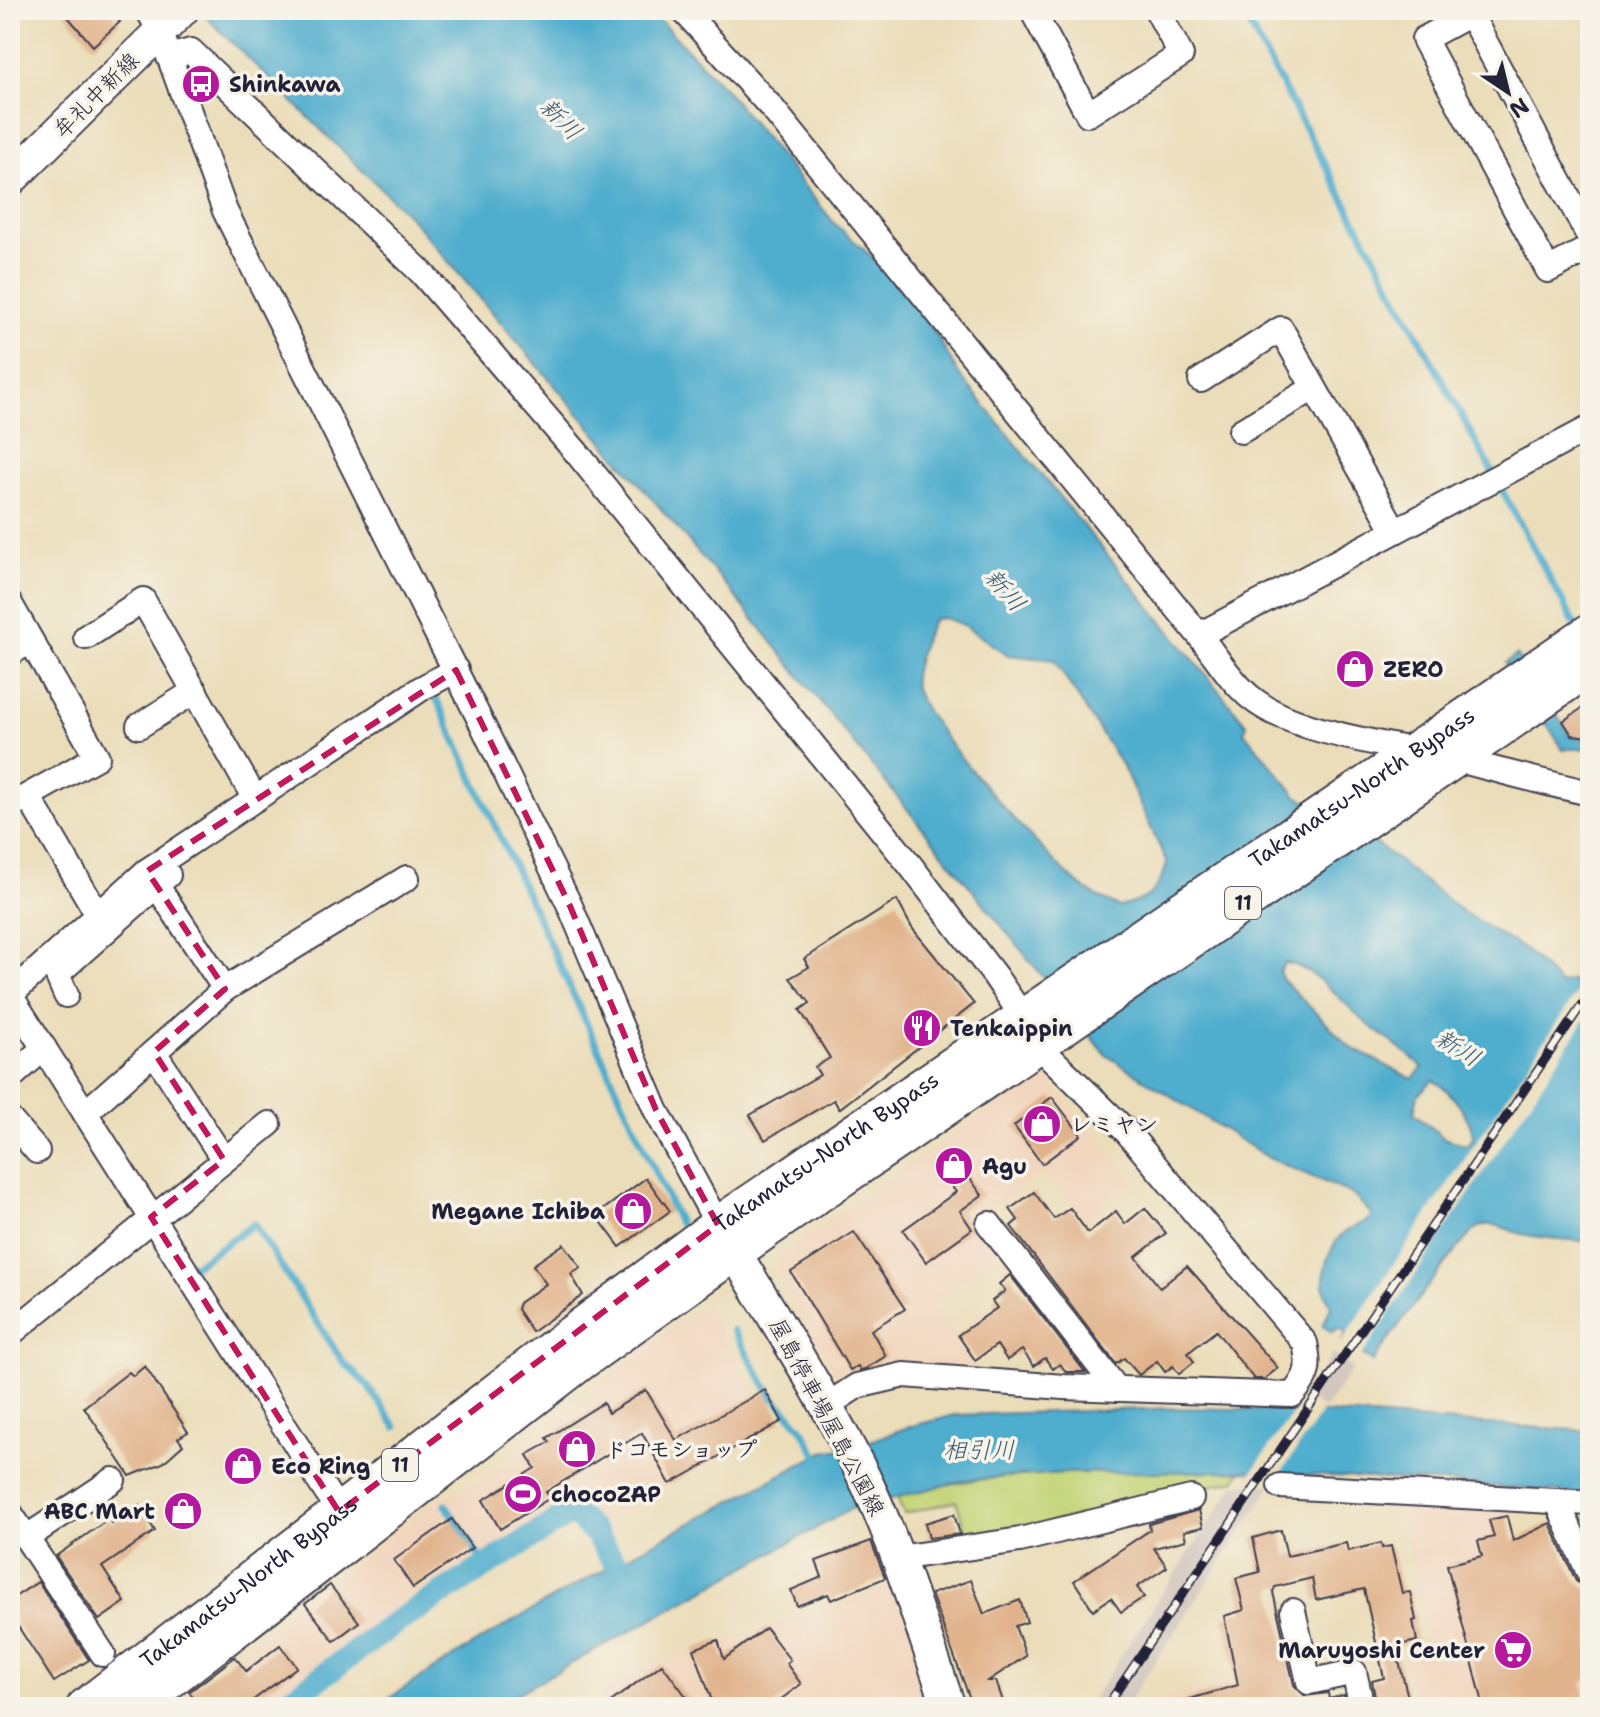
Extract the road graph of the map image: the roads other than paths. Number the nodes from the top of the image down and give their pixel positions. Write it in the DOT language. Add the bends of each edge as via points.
graph roads {
  1 [pos="683,10"];
  2 [pos="1032,10"];
  3 [pos="1157,10"];
  4 [pos="1469,12"];
  5 [pos="168,25"];
  6 [pos="10,180"];
  7 [pos="1590,238"];
  8 [pos="1590,248"];
  9 [pos="1201,380"];
  10 [pos="1314,388"];
  11 [pos="1590,428"];
  12 [pos="1241,431"];
  13 [pos="1395,531"];
  14 [pos="10,604"];
  15 [pos="1590,632"];
  16 [pos="1199,635"];
  17 [pos="86,637"];
  18 [pos="21,647"];
  19 [pos="1590,667"];
  20 [pos="456,670"];
  21 [pos="195,691"];
  22 [pos="139,726"];
  23 [pos="1426,760"];
  24 [pos="1590,793"];
  25 [pos="255,799"];
  26 [pos="19,801"];
  27 [pos="159,876"];
  28 [pos="407,878"];
  29 [pos="98,915"];
  30 [pos="225,989"];
  31 [pos="66,995"];
  32 [pos="1035,1028"];
  33 [pos="44,1048"];
  34 [pos="154,1052"];
  35 [pos="10,1078"];
  36 [pos="85,1113"];
  37 [pos="10,1120"];
  38 [pos="269,1124"];
  39 [pos="37,1151"];
  40 [pos="224,1160"];
  41 [pos="151,1217"];
  42 [pos="989,1224"];
  43 [pos="726,1239"];
  44 [pos="10,1334"];
  45 [pos="1117,1389"];
  46 [pos="828,1410"];
  47 [pos="113,1480"];
  48 [pos="1280,1486"];
  49 [pos="1191,1498"];
  50 [pos="1557,1501"];
  51 [pos="1590,1503"];
  52 [pos="339,1512"];
  53 [pos="10,1513"];
  54 [pos="26,1538"];
  55 [pos="898,1558"];
  56 [pos="1590,1575"];
  57 [pos="1293,1611"];
  58 [pos="103,1654"];
  59 [pos="85,1707"];
  60 [pos="135,1707"];
  61 [pos="949,1707"];
  62 [pos="1362,1707"];
  1 -- 16 [label="street" via="772,108"];
  2 -- 3 [label="street" via="1088,114 1181,55"];
  4 -- 7 [label="street"];
  4 -- 8 [label="street" via="1424,39 1548,270"];
  5 -- 6 [label="main road, 牟礼中新線"];
  5 -- 20 [label="street" via="225,211"];
  5 -- 32 [label="street" via="421,272 577,453"];
  9 -- 10 [label="street" via="1281,329"];
  10 -- 12 [label="street"];
  10 -- 13 [label="street"];
  11 -- 13 [label="street"];
  13 -- 16 [label="street"];
  14 -- 18 [label="street"];
  15 -- 23 [label="highway, Takamatsu-North Bypass / 11"];
  16 -- 23 [label="street" via="1249,696 1281,716"];
  17 -- 21 [label="street" via="143,600"];
  18 -- 26 [label="street" via="97,757"];
  19 -- 23 [label="highway, Takamatsu-North Bypass / 11"];
  20 -- 25 [label="street"];
  20 -- 43 [label="street" via="570,906 656,1110"];
  21 -- 22 [label="street"];
  21 -- 25 [label="street"];
  23 -- 24 [label="street"];
  23 -- 32 [label="highway, Takamatsu-North Bypass / 11"];
  25 -- 27 [label="street"];
  26 -- 29 [label="street"];
  27 -- 29 [label="street"];
  27 -- 30 [label="street"];
  27 -- 31 [label="street" via="57,974"];
  28 -- 30 [label="street"];
  29 -- 33 [label="street" via="10,995"];
  30 -- 34 [label="street"];
  32 -- 43 [label="highway, Takamatsu-North Bypass / 11"];
  32 -- 45 [label="street" via="1305,1343 1309,1362 1308,1377 1292,1395"];
  33 -- 35 [label="street"];
  33 -- 36 [label="street"];
  34 -- 36 [label="street"];
  34 -- 40 [label="street"];
  36 -- 41 [label="street"];
  37 -- 39 [label="street"];
  38 -- 40 [label="street"];
  40 -- 41 [label="street"];
  41 -- 44 [label="street"];
  41 -- 52 [label="street"];
  42 -- 45 [label="street"];
  43 -- 46 [label="main road, 屋島停車場屋島公園線"];
  43 -- 52 [label="highway, Takamatsu-North Bypass / 11"];
  43 -- 60 [label="highway, Takamatsu-North Bypass / 11" via="582,1361"];
  45 -- 46 [label="street" via="904,1375 857,1386"];
  46 -- 55 [label="main road, 屋島停車場屋島公園線"];
  47 -- 54 [label="street"];
  48 -- 50 [label="street"];
  49 -- 55 [label="street" via="1020,1540"];
  50 -- 51 [label="street"];
  50 -- 56 [label="street"];
  52 -- 59 [label="highway, Takamatsu-North Bypass / 11"];
  53 -- 54 [label="street"];
  54 -- 58 [label="street"];
  55 -- 61 [label="main road, 屋島停車場屋島公園線"];
  57 -- 62 [label="street" via="1309,1682 1354,1672"];
}
